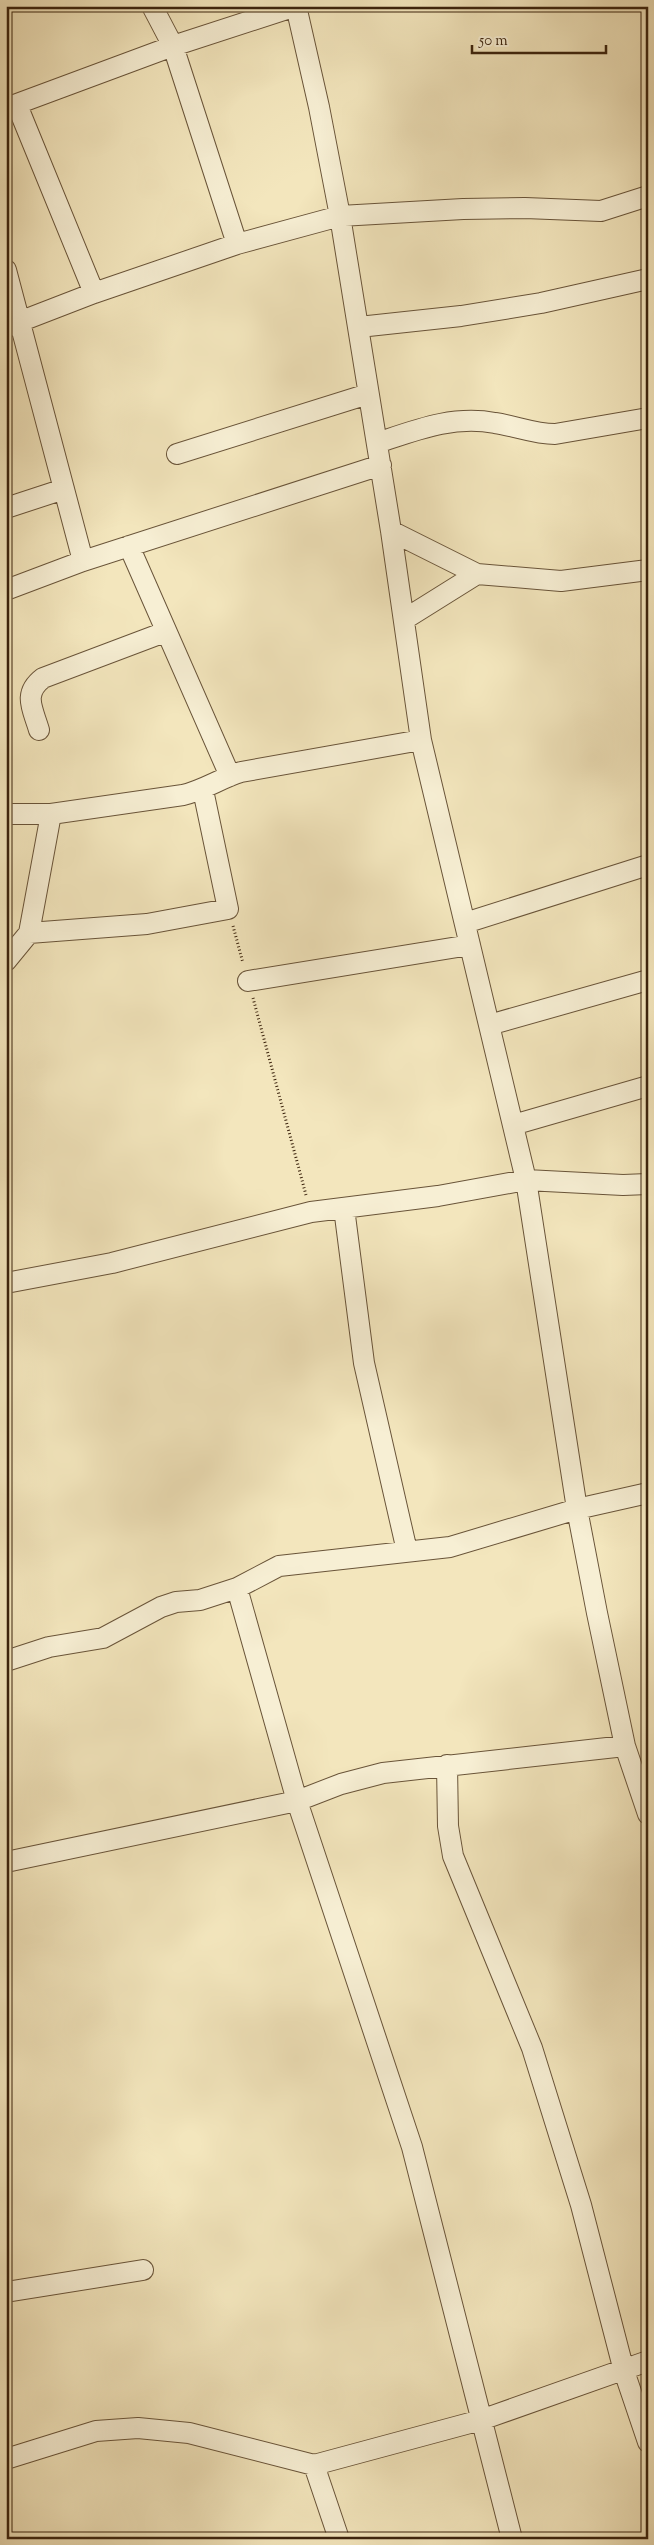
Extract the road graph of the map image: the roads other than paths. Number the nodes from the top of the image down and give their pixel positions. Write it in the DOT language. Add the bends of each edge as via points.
graph roads {
  1 [pos="152,6"];
  2 [pos="296,6"];
  3 [pos="173,46"];
  4 [pos="12,106"];
  5 [pos="648,196"];
  6 [pos="340,216"];
  7 [pos="237,244"];
  8 [pos="6,270"];
  9 [pos="648,279"];
  10 [pos="94,293"];
  11 [pos="13,324"];
  12 [pos="359,326"];
  13 [pos="368,394"];
  14 [pos="648,418"];
  15 [pos="378,443"];
  16 [pos="177,454"];
  17 [pos="381,465"];
  18 [pos="64,489"];
  19 [pos="6,508"];
  20 [pos="391,531"];
  21 [pos="129,546"];
  22 [pos="83,561"];
  23 [pos="648,570"];
  24 [pos="477,574"];
  25 [pos="6,590"];
  26 [pos="404,619"];
  27 [pos="165,632"];
  28 [pos="39,730"];
  29 [pos="421,740"];
  30 [pos="230,776"];
  31 [pos="203,790"];
  32 [pos="6,814"];
  33 [pos="51,814"];
  34 [pos="648,866"];
  35 [pos="465,923"];
  36 [pos="29,934"];
  37 [pos="470,945"];
  38 [pos="6,961"];
  39 [pos="648,980"];
  40 [pos="248,981"];
  41 [pos="489,1024"];
  42 [pos="648,1086"];
  43 [pos="513,1125"];
  44 [pos="526,1180"];
  45 [pos="648,1184"];
  46 [pos="344,1208"];
  47 [pos="6,1284"];
  48 [pos="648,1493"];
  49 [pos="577,1509"];
  50 [pos="407,1551"];
  51 [pos="237,1588"];
  52 [pos="6,1661"];
  53 [pos="625,1746"];
  54 [pos="447,1765"];
  55 [pos="297,1801"];
  56 [pos="648,1814"];
  57 [pos="6,1862"];
  58 [pos="143,2270"];
  59 [pos="6,2292"];
  60 [pos="648,2361"];
  61 [pos="624,2371"];
  62 [pos="481,2420"];
  63 [pos="648,2442"];
  64 [pos="6,2459"];
  65 [pos="314,2465"];
  66 [pos="339,2539"];
  67 [pos="512,2539"];
  1 -- 3 [label="street"];
  2 -- 3 [label="street"];
  2 -- 6 [label="street"];
  3 -- 4 [label="street"];
  3 -- 7 [label="street"];
  4 -- 10 [label="street"];
  5 -- 6 [label="street" via="601,211 463,209"];
  6 -- 7 [label="street"];
  6 -- 12 [label="street"];
  7 -- 10 [label="street"];
  8 -- 11 [label="street"];
  9 -- 12 [label="street" via="523,306"];
  10 -- 11 [label="street"];
  11 -- 18 [label="street"];
  12 -- 13 [label="street"];
  13 -- 15 [label="street"];
  13 -- 16 [label="street"];
  14 -- 15 [label="street" via="556,434 541,434 494,422 446,422"];
  15 -- 17 [label="street"];
  17 -- 20 [label="street"];
  17 -- 21 [label="street"];
  18 -- 19 [label="street"];
  18 -- 22 [label="street"];
  20 -- 24 [label="street"];
  20 -- 26 [label="street"];
  21 -- 22 [label="street"];
  21 -- 27 [label="street"];
  22 -- 25 [label="street"];
  23 -- 24 [label="street" via="561,581"];
  24 -- 26 [label="street"];
  26 -- 29 [label="street"];
  27 -- 28 [label="street" via="43,678 31,690 30,699"];
  27 -- 30 [label="street"];
  29 -- 30 [label="street"];
  29 -- 35 [label="street"];
  30 -- 31 [label="street"];
  31 -- 33 [label="street" via="183,796"];
  31 -- 36 [label="street" via="228,908 147,924"];
  32 -- 33 [label="street"];
  33 -- 36 [label="street"];
  34 -- 35 [label="street"];
  35 -- 37 [label="street"];
  36 -- 38 [label="street"];
  37 -- 40 [label="street"];
  37 -- 41 [label="street"];
  39 -- 41 [label="street"];
  41 -- 43 [label="street"];
  42 -- 43 [label="street"];
  43 -- 44 [label="street"];
  44 -- 45 [label="street"];
  44 -- 46 [label="street"];
  44 -- 49 [label="street"];
  46 -- 47 [label="street" via="311,1212 112,1263"];
  46 -- 50 [label="street" via="367,1378"];
  48 -- 49 [label="street"];
  49 -- 50 [label="street" via="450,1547"];
  49 -- 53 [label="street"];
  50 -- 51 [label="street" via="279,1566"];
  51 -- 52 [label="street" via="200,1600 161,1607 103,1638 49,1647"];
  51 -- 55 [label="street"];
  53 -- 54 [label="street"];
  53 -- 56 [label="street"];
  54 -- 55 [label="street" via="383,1773 341,1784"];
  54 -- 61 [label="street" via="448,1826 453,1856 532,2048 581,2205"];
  55 -- 57 [label="street"];
  55 -- 62 [label="street" via="412,2147"];
  58 -- 59 [label="street"];
  60 -- 61 [label="street"];
  61 -- 62 [label="street"];
  61 -- 63 [label="street"];
  62 -- 65 [label="street"];
  62 -- 67 [label="street"];
  64 -- 65 [label="street" via="96,2431 138,2428 189,2433"];
  65 -- 66 [label="street"];
}
